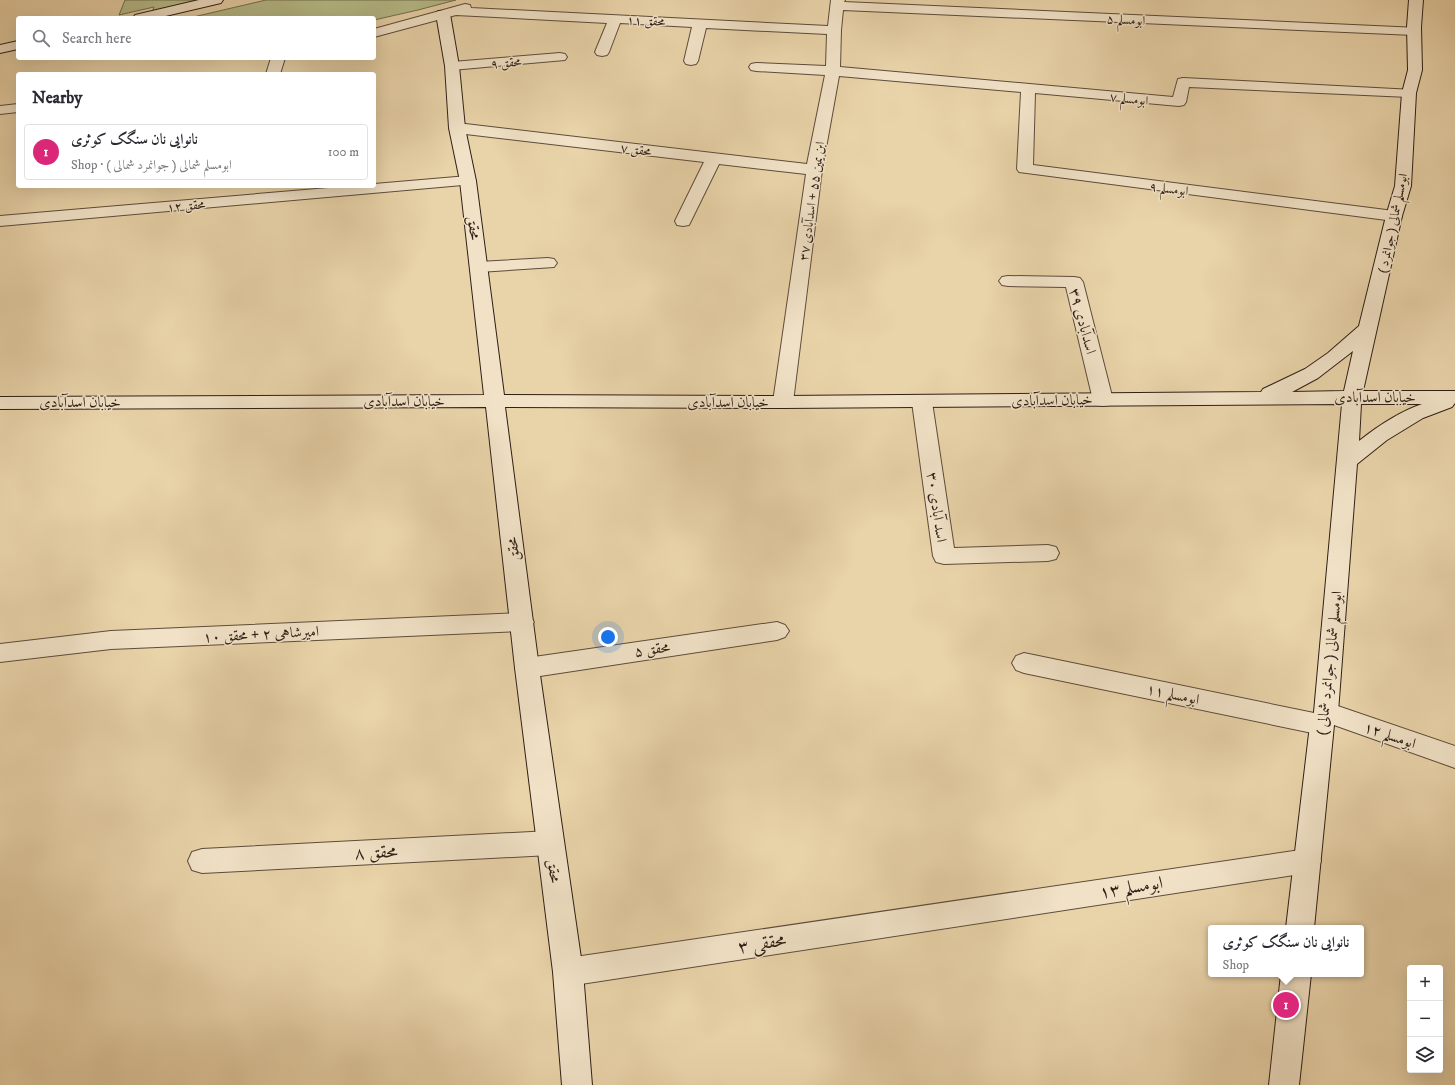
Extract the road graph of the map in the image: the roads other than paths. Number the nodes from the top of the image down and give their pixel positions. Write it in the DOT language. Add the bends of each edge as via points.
graph roads {
  1 [pos="216,0"];
  2 [pos="486,0"];
  3 [pos="1416,0"];
  4 [pos="838,3"];
  5 [pos="450,12"];
  6 [pos="148,16"];
  7 [pos="615,19"];
  8 [pos="700,23"];
  9 [pos="834,30"];
  10 [pos="1414,31"];
  11 [pos="376,32"];
  12 [pos="16,45"];
  13 [pos="0,49"];
  14 [pos="602,52"];
  15 [pos="560,58"];
  16 [pos="277,60"];
  17 [pos="691,61"];
  18 [pos="452,66"];
  19 [pos="756,67"];
  20 [pos="832,71"];
  21 [pos="274,72"];
  22 [pos="1028,88"];
  23 [pos="1409,93"];
  24 [pos="16,108"];
  25 [pos="0,110"];
  26 [pos="457,128"];
  27 [pos="714,158"];
  28 [pos="814,170"];
  29 [pos="468,181"];
  30 [pos="376,186"];
  31 [pos="344,188"];
  32 [pos="326,189"];
  33 [pos="1394,216"];
  34 [pos="0,221"];
  35 [pos="683,221"];
  36 [pos="548,263"];
  37 [pos="479,267"];
  38 [pos="1008,281"];
  39 [pos="1369,326"];
  40 [pos="1352,397"];
  41 [pos="1455,397"];
  42 [pos="1256,398"];
  43 [pos="1103,400"];
  44 [pos="495,401"];
  45 [pos="783,402"];
  46 [pos="922,402"];
  47 [pos="0,403"];
  48 [pos="1347,461"];
  49 [pos="1048,554"];
  50 [pos="522,622"];
  51 [pos="777,631"];
  52 [pos="0,653"];
  53 [pos="1024,663"];
  54 [pos="527,668"];
  55 [pos="1324,718"];
  56 [pos="1455,757"];
  57 [pos="550,844"];
  58 [pos="202,860"];
  59 [pos="1307,860"];
  60 [pos="956,914"];
  61 [pos="1300,925"];
  62 [pos="568,972"];
  63 [pos="1296,977"];
  64 [pos="577,1085"];
  65 [pos="1284,1085"];
  1 -- 6 [label="street"];
  2 -- 5 [label="street"];
  3 -- 10 [label="street, ابومسلم شمالی ( جوانمرد )"];
  4 -- 9 [label="street, ابن یمین ۵۵ + اسدآبادی ۳۷"];
  4 -- 10 [label="street, ابومسلم ۵"];
  5 -- 7 [label="street, محقق ۱۱"];
  5 -- 11 [label="street"];
  5 -- 18 [label="street, محقق"];
  7 -- 8 [label="street, محقق ۱۱"];
  7 -- 14 [label="street"];
  8 -- 9 [label="street, محقق ۱۱"];
  8 -- 17 [label="street"];
  9 -- 20 [label="street, ابن یمین ۵۵ + اسدآبادی ۳۷"];
  10 -- 23 [label="street, ابومسلم شمالی ( جوانمرد )" via="1416,58 1414,81"];
  12 -- 13 [label="street"];
  15 -- 18 [label="street, محقق ۹"];
  16 -- 21 [label="street"];
  18 -- 26 [label="street, محقق"];
  19 -- 20 [label="street, ابومسلم ۷"];
  20 -- 22 [label="street, ابومسلم ۷"];
  20 -- 28 [label="street, ابن یمین ۵۵ + اسدآبادی ۳۷"];
  22 -- 23 [label="street, ابومسلم ۷" via="1179,102 1183,82"];
  22 -- 33 [label="street, ابومسلم ۹" via="1025,169"];
  23 -- 33 [label="street, ابومسلم شمالی ( جوانمرد )" via="1402,186"];
  24 -- 25 [label="street"];
  26 -- 27 [label="street, محقق ۷"];
  26 -- 29 [label="street, محقق"];
  27 -- 28 [label="street, محقق ۷"];
  27 -- 35 [label="street"];
  28 -- 45 [label="street, ابن یمین ۵۵ + اسدآبادی ۳۷"];
  29 -- 30 [label="street, محقق ۱۲"];
  29 -- 37 [label="street, محقق"];
  31 -- 32 [label="street, محقق ۱۲"];
  32 -- 34 [label="street, محقق ۱۲"];
  33 -- 39 [label="street, ابومسلم شمالی ( جوانمرد )"];
  36 -- 37 [label="street"];
  37 -- 44 [label="street, محقق"];
  38 -- 43 [label="street, اسدآبادی ۳۹" via="1074,282"];
  39 -- 40 [label="street, ابومسلم شمالی ( جوانمرد )"];
  39 -- 42 [label="street" via="1318,371 1290,386"];
  40 -- 41 [label="street, خیابان اسدآبادی"];
  40 -- 42 [label="street, خیابان اسدآبادی"];
  40 -- 48 [label="street, ابومسلم شمالی ( جوانمرد شمالی )"];
  41 -- 48 [label="street" via="1416,413 1380,435"];
  42 -- 43 [label="street, خیابان اسدآبادی"];
  43 -- 46 [label="street, خیابان اسدآبادی"];
  44 -- 45 [label="street, خیابان اسدآبادی"];
  44 -- 47 [label="street, خیابان اسدآبادی"];
  44 -- 50 [label="street, محقق"];
  45 -- 46 [label="street, خیابان اسدآبادی"];
  46 -- 49 [label="street, اسد آبادی ۳۰" via="944,556"];
  48 -- 55 [label="street, ابومسلم شمالی ( جوانمرد شمالی )"];
  50 -- 52 [label="street, امیرشاهی ۲ + محقق ۱۰" via="111,640"];
  50 -- 54 [label="street, محقق"];
  51 -- 54 [label="street, محقق ۵"];
  53 -- 55 [label="street, ابومسلم ۱۱"];
  54 -- 57 [label="street, محقق"];
  55 -- 56 [label="street, ابومسلم ۱۲"];
  55 -- 59 [label="street, ابومسلم شمالی ( جوانمرد شمالی )"];
  57 -- 58 [label="street, محقق ۸"];
  57 -- 62 [label="street, محقق"];
  59 -- 60 [label="street, ابومسلم ۱۳"];
  59 -- 61 [label="street, ابومسلم شمالی ( جوانمرد شمالی )"];
  60 -- 62 [label="street, محققی ۳"];
  62 -- 64 [label="street, محقق"];
  63 -- 65 [label="street"];
}
